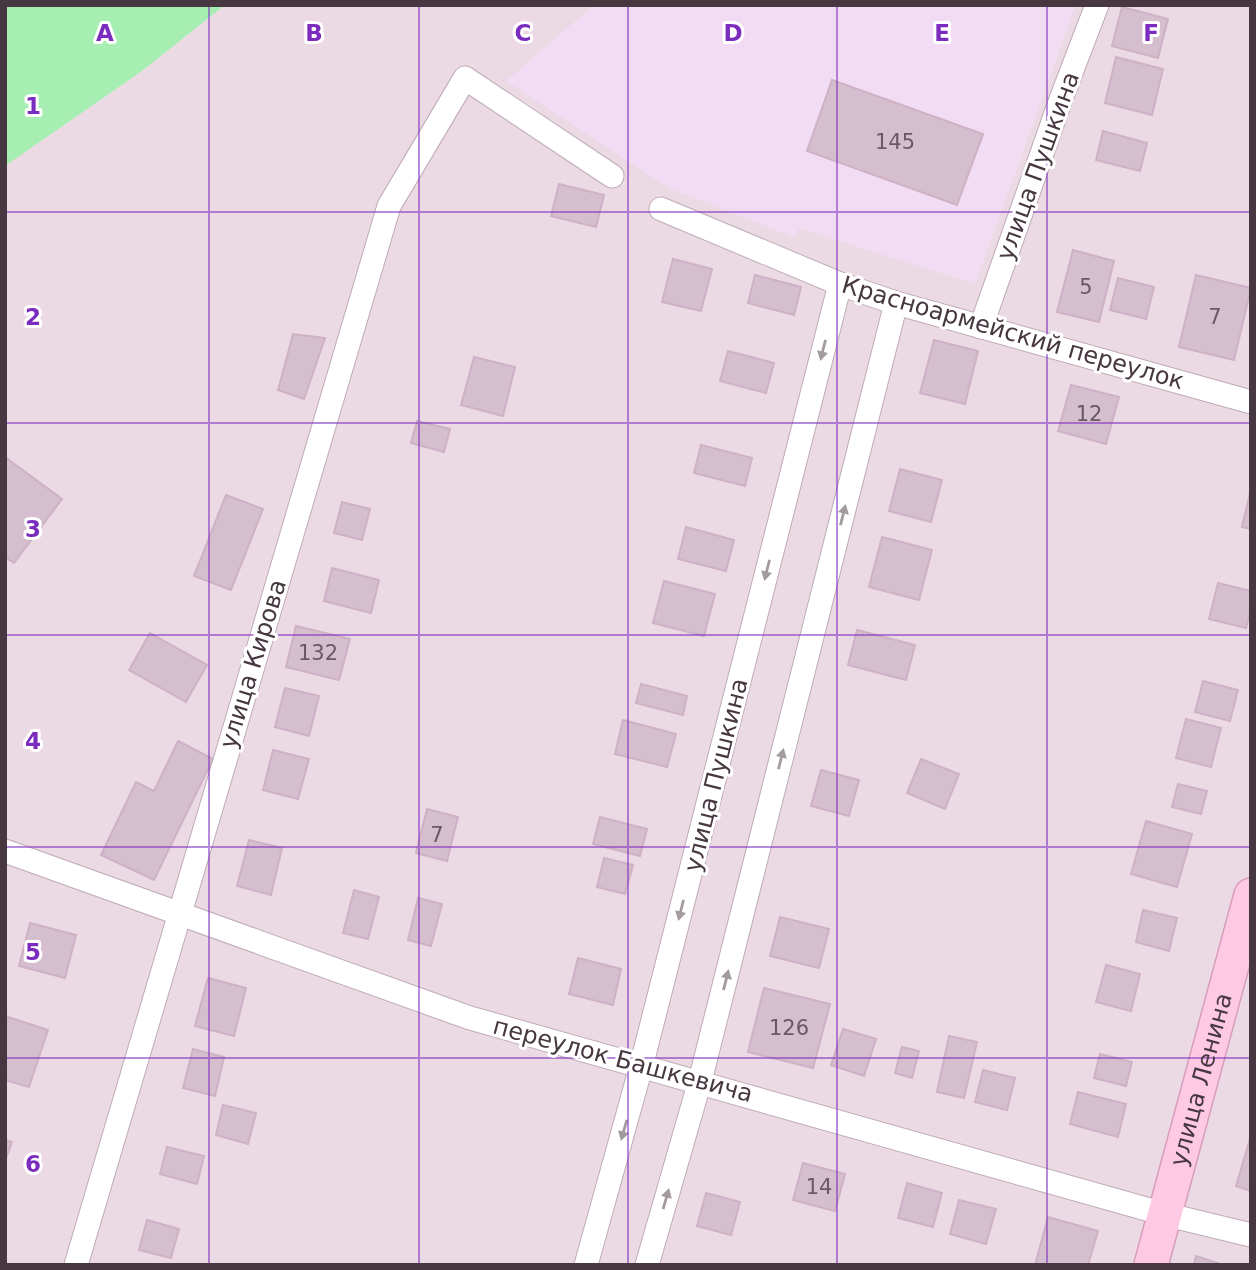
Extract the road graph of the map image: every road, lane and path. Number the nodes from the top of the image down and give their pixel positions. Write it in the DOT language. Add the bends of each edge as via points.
graph roads {
  1 [pos="1097,5"];
  2 [pos="611,176"];
  3 [pos="661,209"];
  4 [pos="840,284"];
  5 [pos="896,303"];
  6 [pos="981,327"];
  7 [pos="1251,402"];
  8 [pos="5,852"];
  9 [pos="1251,895"];
  10 [pos="179,915"];
  11 [pos="641,1068"];
  12 [pos="700,1081"];
  13 [pos="1164,1214"];
  14 [pos="1251,1235"];
  15 [pos="76,1265"];
  16 [pos="586,1265"];
  17 [pos="647,1265"];
  18 [pos="1151,1265"];
  1 -- 6 [label="street, улица Пушкина"];
  2 -- 10 [label="street, улица Кирова" via="465,78 389,206"];
  3 -- 4 [label="street, Красноармейский переулок"];
  4 -- 5 [label="street, Красноармейский переулок"];
  4 -- 11 [label="street, улица Пушкина, one-way"];
  5 -- 6 [label="street, Красноармейский переулок"];
  12 -- 5 [label="street, one-way"];
  6 -- 7 [label="street, Красноармейский переулок"];
  8 -- 10 [label="street, переулок Башкевича"];
  9 -- 13 [label="street, улица Ленина"];
  10 -- 11 [label="street, переулок Башкевича" via="470,1018"];
  10 -- 15 [label="street, улица Кирова"];
  11 -- 12 [label="street, переулок Башкевича"];
  11 -- 16 [label="street, улица Пушкина, one-way"];
  12 -- 13 [label="street, переулок Башкевича"];
  17 -- 12 [label="street, one-way"];
  13 -- 14 [label="street, переулок Башкевича"];
  13 -- 18 [label="street, улица Ленина"];
}
